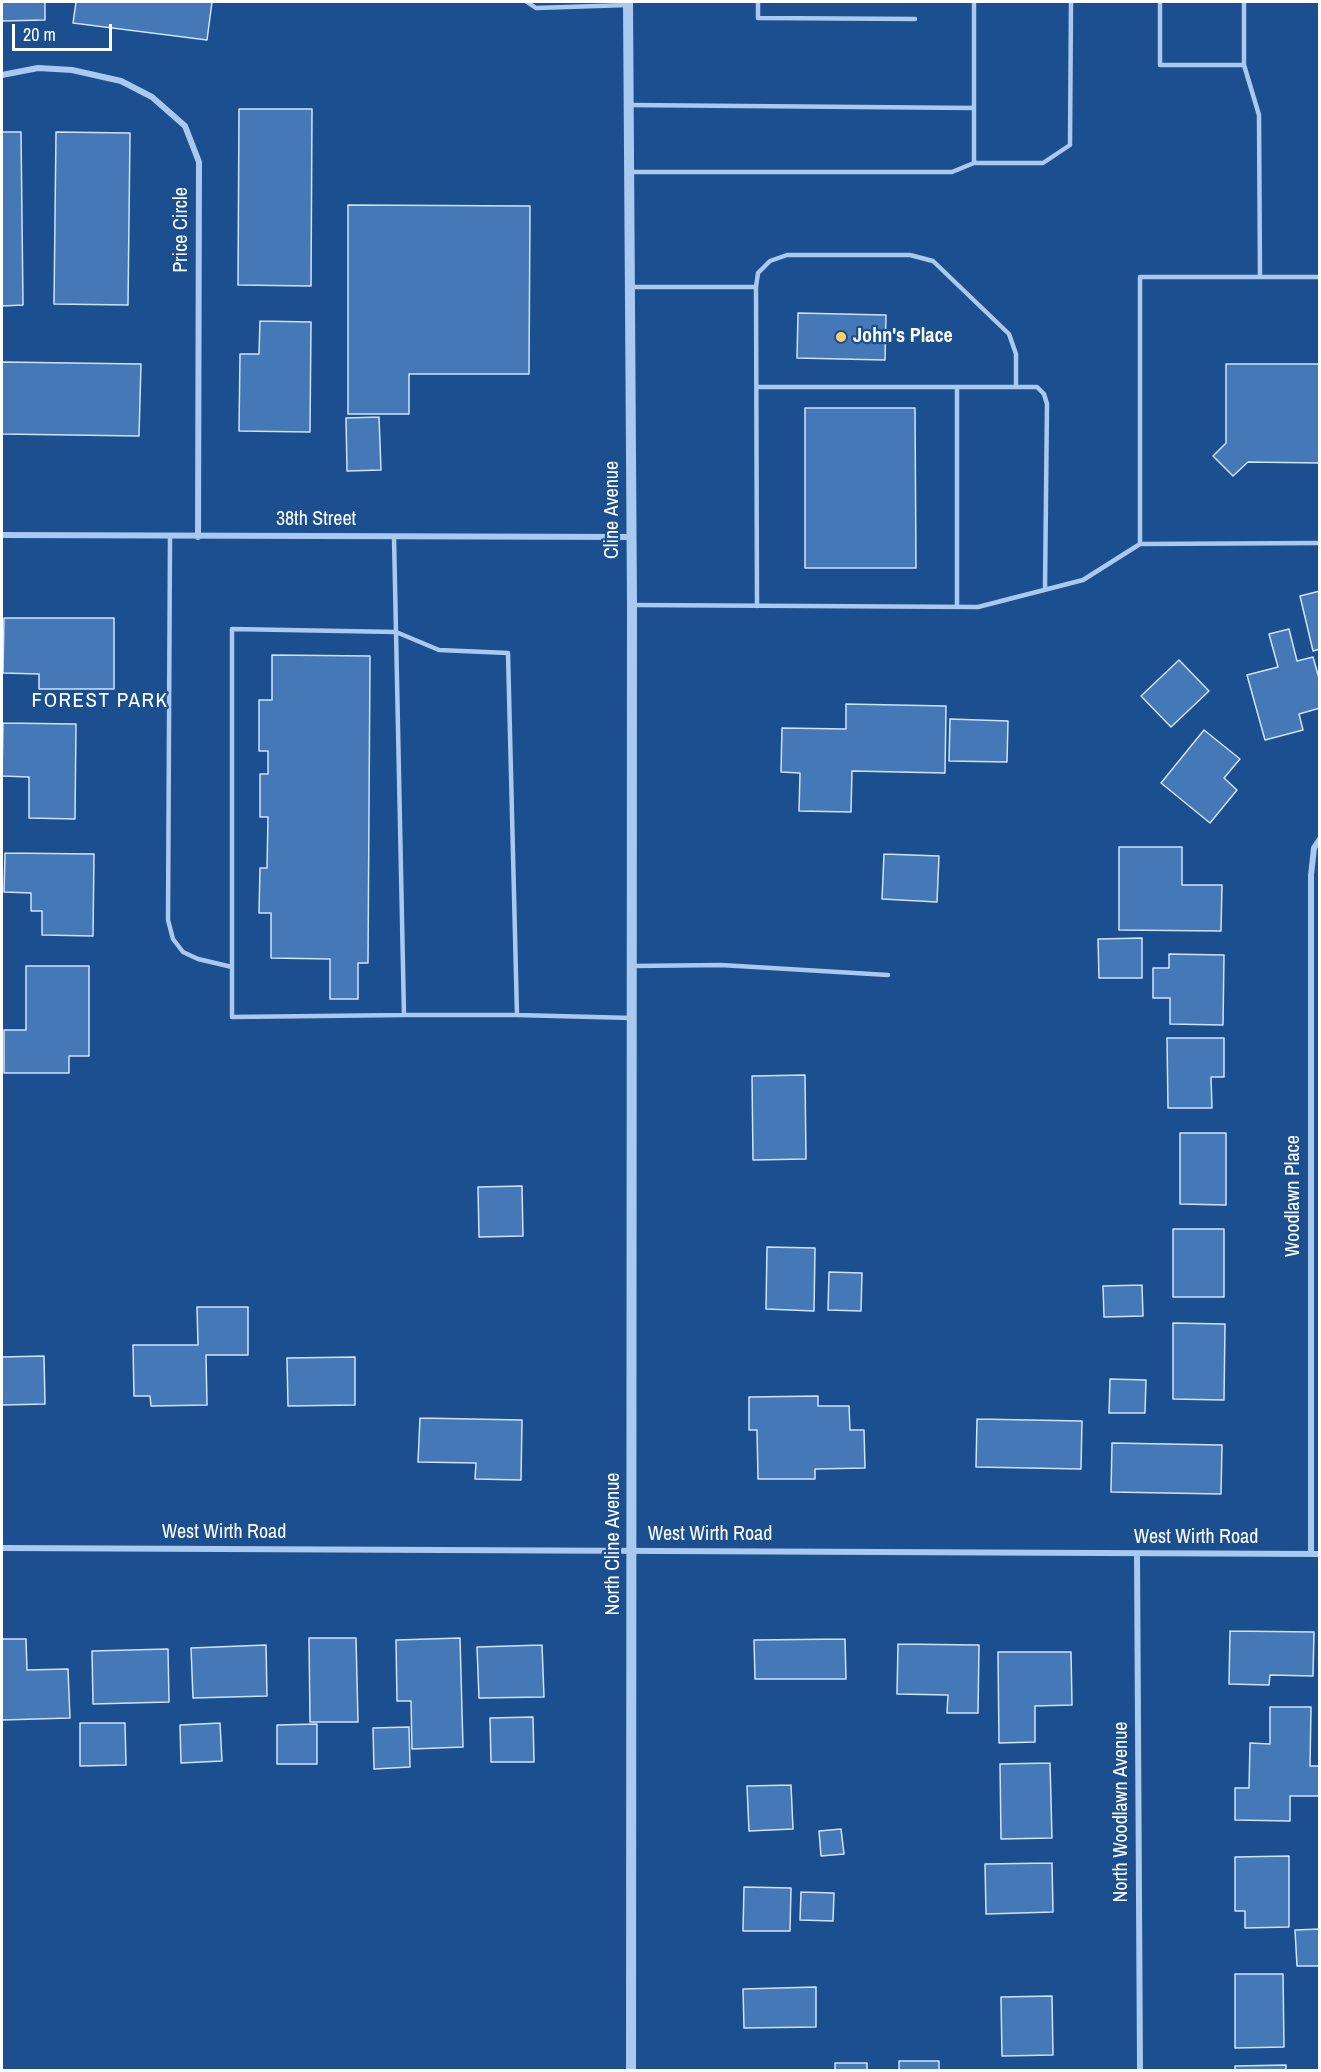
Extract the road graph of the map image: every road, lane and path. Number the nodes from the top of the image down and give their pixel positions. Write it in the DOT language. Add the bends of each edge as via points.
graph roads {
  1 [pos="527,2"];
  2 [pos="758,2"];
  3 [pos="974,2"];
  4 [pos="1071,2"];
  5 [pos="1160,2"];
  6 [pos="1244,2"];
  7 [pos="628,3"];
  8 [pos="915,19"];
  9 [pos="1244,65"];
  10 [pos="2,75"];
  11 [pos="628,105"];
  12 [pos="974,108"];
  13 [pos="974,163"];
  14 [pos="629,172"];
  15 [pos="1260,277"];
  16 [pos="1320,277"];
  17 [pos="630,287"];
  18 [pos="756,287"];
  19 [pos="1016,386"];
  20 [pos="756,387"];
  21 [pos="957,387"];
  22 [pos="2,535"];
  23 [pos="170,537"];
  24 [pos="198,537"];
  25 [pos="394,537"];
  26 [pos="631,537"];
  27 [pos="1320,543"];
  28 [pos="1140,544"];
  29 [pos="1045,590"];
  30 [pos="632,605"];
  31 [pos="757,606"];
  32 [pos="957,606"];
  33 [pos="396,632"];
  34 [pos="1320,839"];
  35 [pos="632,966"];
  36 [pos="232,967"];
  37 [pos="888,975"];
  38 [pos="404,1015"];
  39 [pos="517,1015"];
  40 [pos="632,1018"];
  41 [pos="2,1548"];
  42 [pos="632,1551"];
  43 [pos="1137,1554"];
  44 [pos="1311,1554"];
  45 [pos="1320,1554"];
  46 [pos="631,2070"];
  47 [pos="1140,2070"];
  1 -- 7 [label="lane" via="536,8"];
  2 -- 8 [label="lane" via="758,18"];
  3 -- 12 [label="lane"];
  4 -- 13 [label="lane" via="1070,145 1043,163"];
  5 -- 9 [label="lane" via="1160,65"];
  6 -- 9 [label="lane"];
  7 -- 11 [label="street, Cline Avenue"];
  9 -- 15 [label="lane" via="1259,115"];
  10 -- 24 [label="street, Price Circle" via="38,68 72,70 121,81 152,97 185,126 199,162"];
  11 -- 12 [label="lane"];
  11 -- 14 [label="street, Cline Avenue"];
  12 -- 13 [label="lane"];
  13 -- 14 [label="lane" via="952,172"];
  14 -- 17 [label="street, Cline Avenue"];
  15 -- 16 [label="lane"];
  15 -- 28 [label="lane" via="1140,277"];
  17 -- 18 [label="lane"];
  17 -- 26 [label="street, Cline Avenue"];
  18 -- 19 [label="lane" via="758,273 770,261 787,255 910,255 933,261 1009,334 1016,354"];
  18 -- 20 [label="lane"];
  19 -- 21 [label="lane"];
  19 -- 29 [label="lane" via="1036,387 1047,404"];
  20 -- 21 [label="lane"];
  20 -- 31 [label="lane"];
  21 -- 32 [label="lane"];
  22 -- 23 [label="street, 38th Street"];
  23 -- 24 [label="street, 38th Street"];
  23 -- 36 [label="lane" via="168,920 173,939 183,952 198,960"];
  24 -- 25 [label="street, 38th Street"];
  25 -- 26 [label="street, 38th Street"];
  25 -- 33 [label="lane"];
  26 -- 30 [label="street, Cline Avenue"];
  27 -- 28 [label="lane"];
  28 -- 29 [label="lane" via="1083,580"];
  29 -- 32 [label="lane" via="978,607"];
  30 -- 31 [label="lane"];
  30 -- 35 [label="street, Cline Avenue"];
  31 -- 32 [label="lane"];
  33 -- 36 [label="lane" via="232,629"];
  33 -- 38 [label="lane"];
  33 -- 39 [label="lane" via="439,650 508,653"];
  34 -- 44 [label="street, Woodlawn Place" via="1314,848 1311,875"];
  35 -- 37 [label="lane" via="720,965"];
  35 -- 40 [label="street, Cline Avenue"];
  36 -- 38 [label="lane" via="232,1017"];
  38 -- 39 [label="lane"];
  39 -- 40 [label="lane"];
  40 -- 42 [label="street, North Cline Avenue"];
  41 -- 42 [label="street, West Wirth Road"];
  42 -- 43 [label="street, West Wirth Road"];
  42 -- 46 [label="street, North Cline Avenue"];
  43 -- 44 [label="street, West Wirth Road"];
  43 -- 47 [label="street, North Woodlawn Avenue"];
  44 -- 45 [label="street, West Wirth Road"];
}
